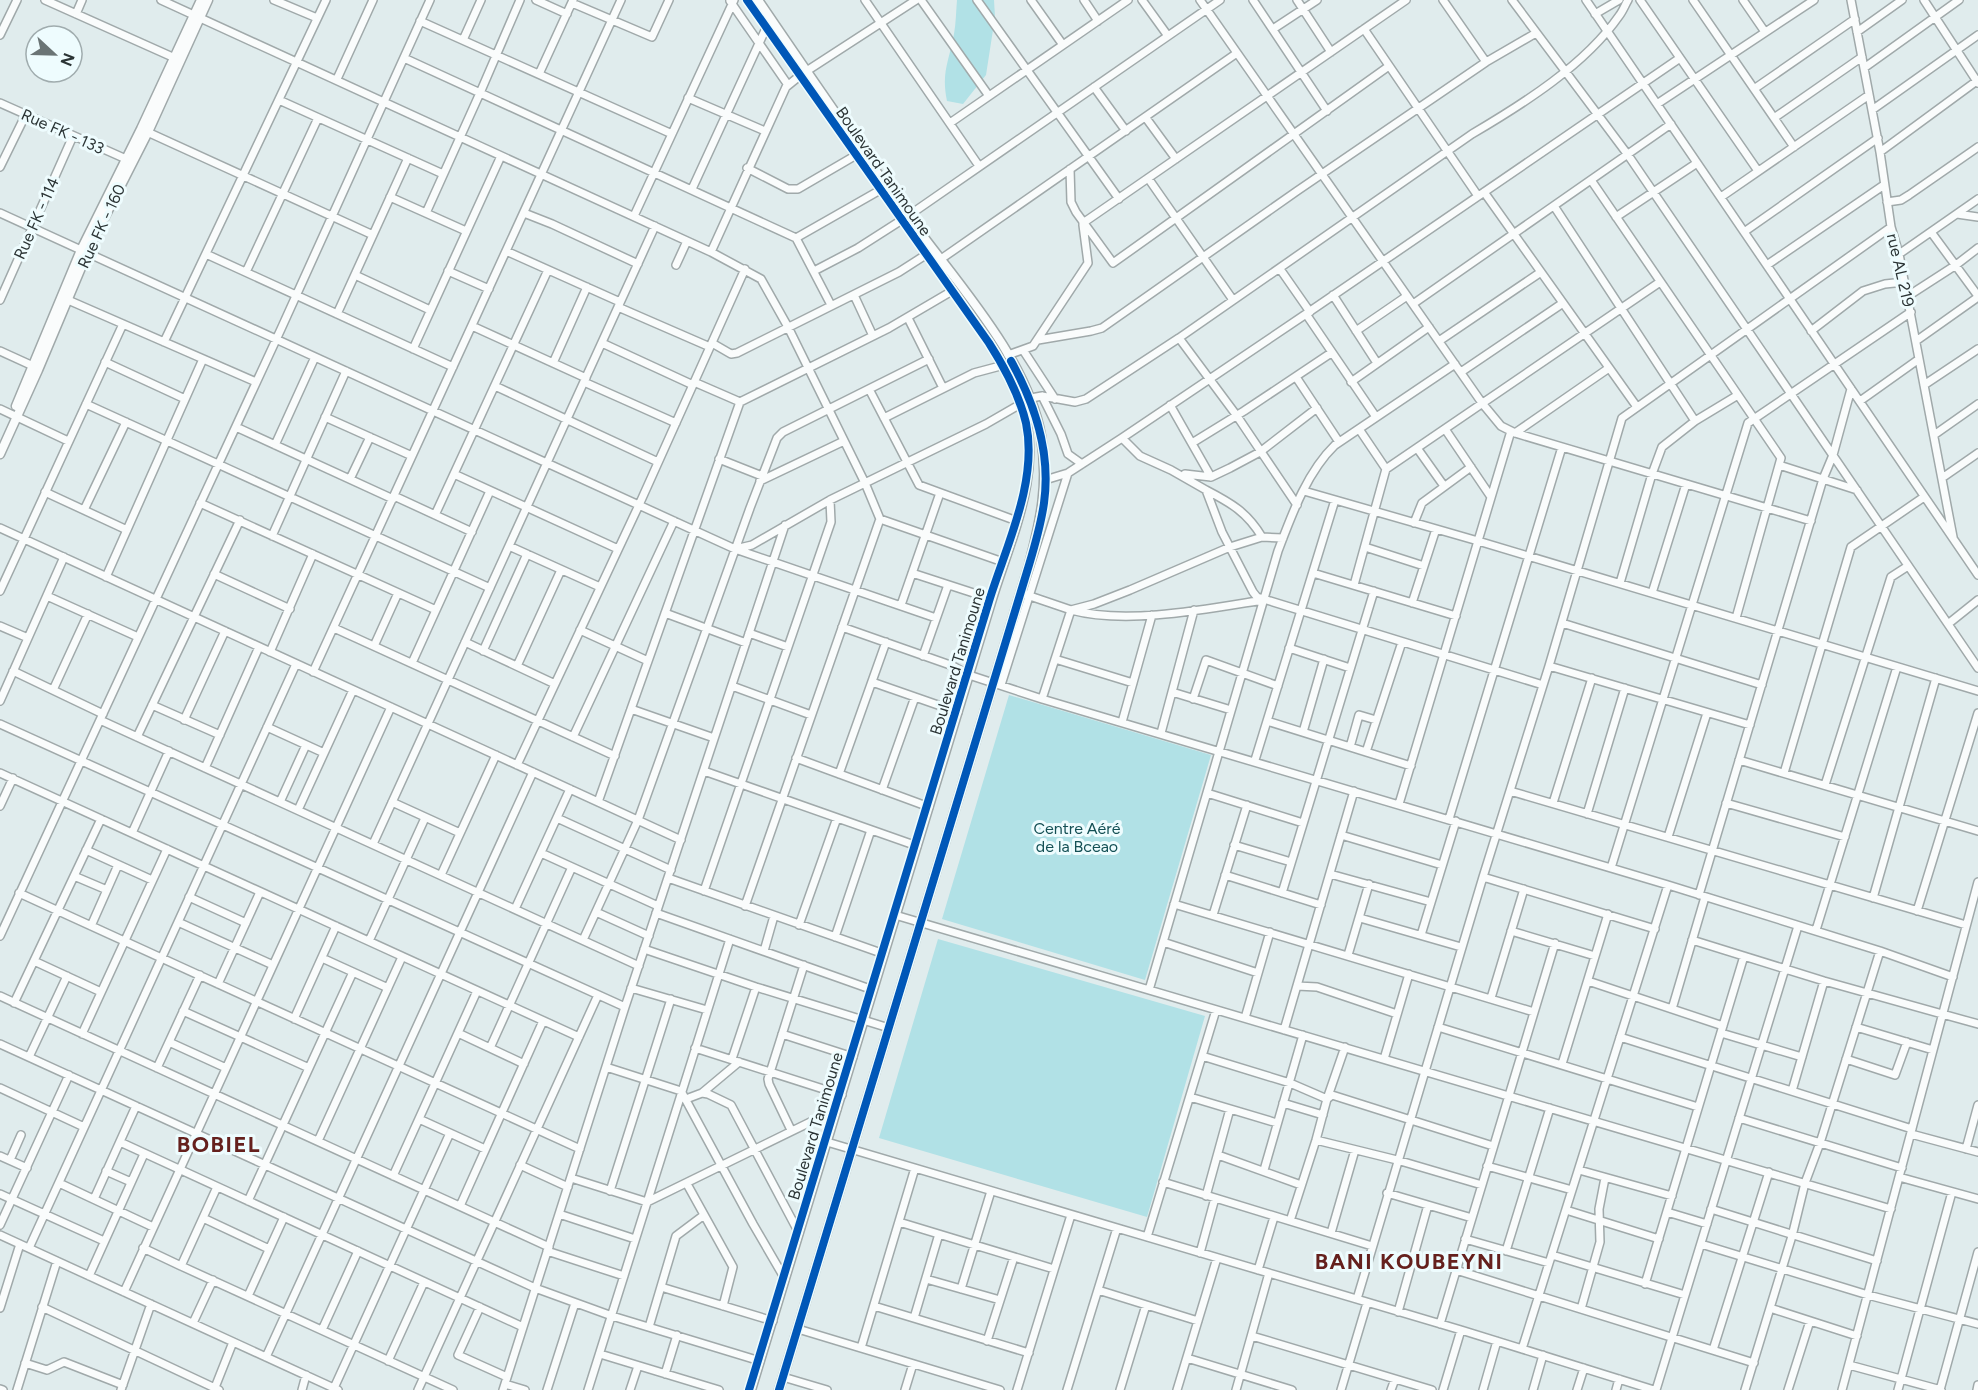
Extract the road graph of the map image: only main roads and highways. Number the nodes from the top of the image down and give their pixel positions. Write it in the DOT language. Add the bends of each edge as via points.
graph roads {
  1 [pos="201,0"];
  2 [pos="208,0"];
  3 [pos="748,0"];
  4 [pos="758,0"];
  5 [pos="197,16"];
  6 [pos="805,73"];
  7 [pos="144,130"];
  8 [pos="100,218"];
  9 [pos="906,218"];
  10 [pos="84,252"];
  11 [pos="14,416"];
  12 [pos="0,440"];
  13 [pos="0,454"];
  14 [pos="752,1390"];
  15 [pos="779,1390"];
  1 -- 5 [label="main road, Rue FK - 160"];
  2 -- 5 [label="main road, Rue FK - 160"];
  3 -- 6 [label="main road, Boulevard Tanimoune"];
  4 -- 6 [label="main road, Boulevard Tanimoune"];
  5 -- 7 [label="main road, Rue FK - 160"];
  6 -- 9 [label="main road, Boulevard Tanimoune"];
  6 -- 9 [label="main road, Boulevard Tanimoune" via="882,189"];
  7 -- 8 [label="main road, Rue FK - 160"];
  7 -- 8 [label="main road, Rue FK - 160" via="126,159"];
  8 -- 10 [label="main road, Rue FK - 160"];
  9 -- 14 [label="main road, Boulevard Tanimoune" via="1004,365 1021,403 1028,436 1029,472"];
  9 -- 15 [label="main road, Boulevard Tanimoune" via="998,338 1030,398 1041,435 1044,498 1025,594 920,922"];
  10 -- 11 [label="main road, Rue FK - 160"];
  10 -- 11 [label="main road, Rue FK - 160" via="68,300"];
  11 -- 12 [label="main road, Rue FK - 160"];
  11 -- 13 [label="main road, Rue FK - 160"];
}
